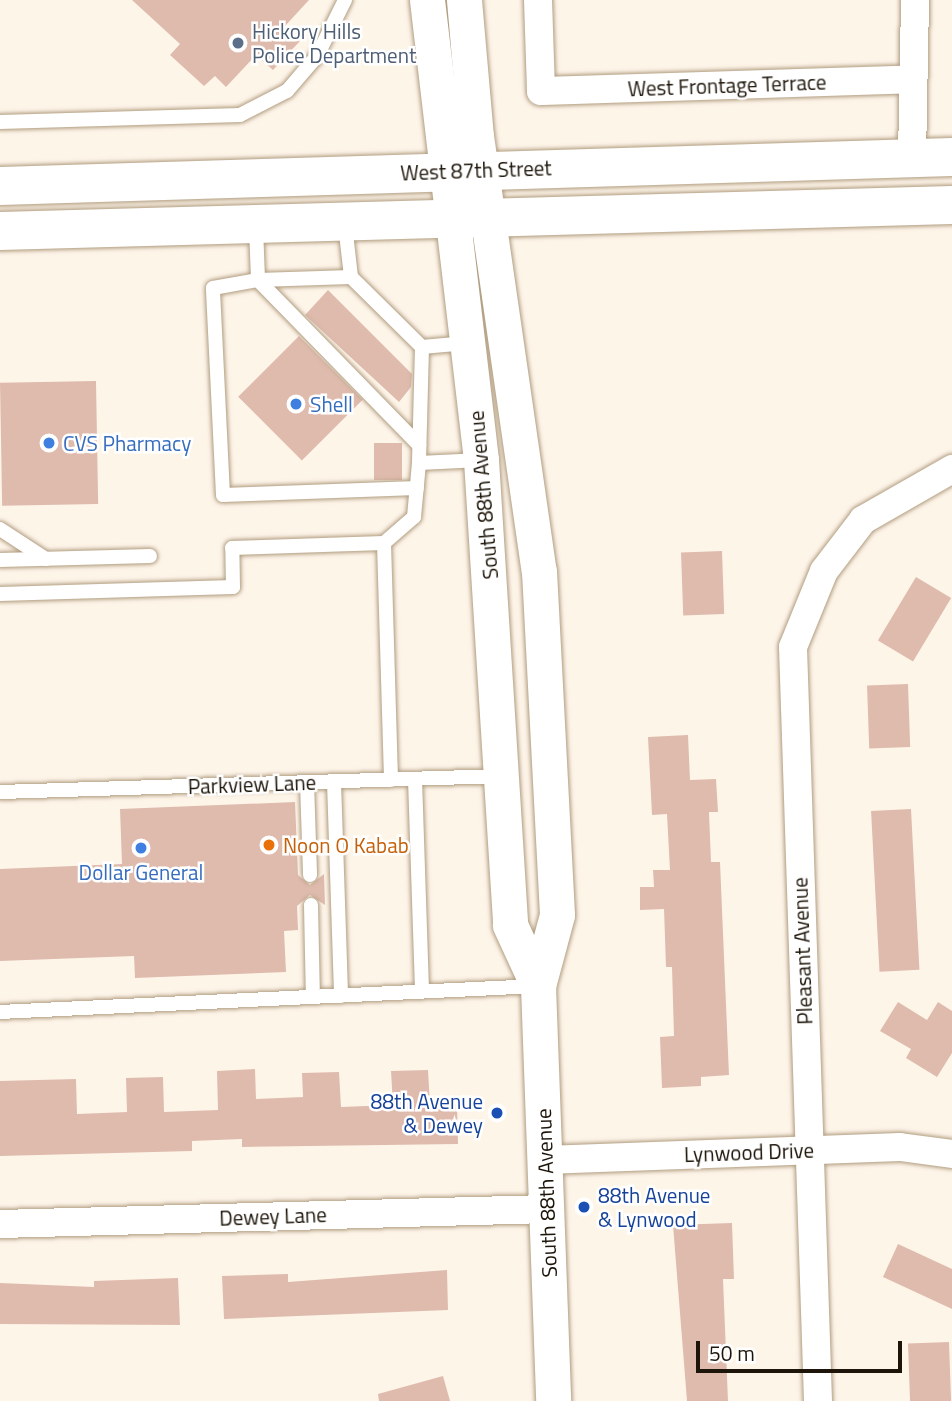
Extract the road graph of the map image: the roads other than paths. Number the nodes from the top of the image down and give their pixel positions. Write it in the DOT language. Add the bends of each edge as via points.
graph roads {
  1 [pos="345,0"];
  2 [pos="427,0"];
  3 [pos="464,0"];
  4 [pos="538,0"];
  5 [pos="915,0"];
  6 [pos="913,79"];
  7 [pos="0,122"];
  8 [pos="952,157"];
  9 [pos="912,158"];
  10 [pos="466,170"];
  11 [pos="0,186"];
  12 [pos="952,205"];
  13 [pos="471,216"];
  14 [pos="345,219"];
  15 [pos="256,222"];
  16 [pos="0,231"];
  17 [pos="351,277"];
  18 [pos="258,281"];
  19 [pos="468,343"];
  20 [pos="422,347"];
  21 [pos="419,445"];
  22 [pos="481,460"];
  23 [pos="419,463"];
  24 [pos="952,469"];
  25 [pos="417,488"];
  26 [pos="0,529"];
  27 [pos="384,543"];
  28 [pos="150,556"];
  29 [pos="46,559"];
  30 [pos="0,560"];
  31 [pos="0,594"];
  32 [pos="505,776"];
  33 [pos="415,779"];
  34 [pos="391,780"];
  35 [pos="334,782"];
  36 [pos="307,783"];
  37 [pos="0,792"];
  38 [pos="310,875"];
  39 [pos="311,905"];
  40 [pos="538,986"];
  41 [pos="422,992"];
  42 [pos="341,996"];
  43 [pos="313,997"];
  44 [pos="0,1012"];
  45 [pos="808,1150"];
  46 [pos="952,1154"];
  47 [pos="545,1160"];
  48 [pos="546,1209"];
  49 [pos="0,1224"];
  50 [pos="553,1401"];
  51 [pos="818,1401"];
  1 -- 7 [label="lane" via="317,56 287,91 240,115"];
  2 -- 10 [label="street, South 88th Avenue"];
  3 -- 10 [label="street, South 88th Avenue"];
  4 -- 6 [label="street, West Frontage Terrace" via="541,91"];
  5 -- 6 [label="street"];
  6 -- 9 [label="street"];
  8 -- 9 [label="main road, West 87th Street"];
  9 -- 10 [label="main road, West 87th Street"];
  10 -- 11 [label="main road, West 87th Street"];
  10 -- 13 [label="street, South 88th Avenue"];
  12 -- 13 [label="main road"];
  13 -- 14 [label="main road"];
  13 -- 19 [label="street, South 88th Avenue"];
  13 -- 40 [label="street, South 88th Avenue" via="539,570 557,915"];
  14 -- 15 [label="main road"];
  14 -- 17 [label="lane"];
  15 -- 16 [label="main road"];
  15 -- 18 [label="lane"];
  17 -- 18 [label="lane"];
  17 -- 20 [label="lane"];
  18 -- 21 [label="lane"];
  18 -- 25 [label="lane" via="213,288 223,495"];
  19 -- 20 [label="lane"];
  19 -- 22 [label="street, South 88th Avenue"];
  20 -- 21 [label="lane"];
  21 -- 23 [label="lane"];
  22 -- 23 [label="lane"];
  22 -- 32 [label="street, South 88th Avenue"];
  23 -- 25 [label="lane"];
  24 -- 45 [label="street, Pleasant Avenue" via="863,520 824,570 793,648"];
  25 -- 27 [label="lane" via="414,517"];
  26 -- 29 [label="lane"];
  27 -- 31 [label="lane" via="232,548 233,587"];
  27 -- 34 [label="lane"];
  28 -- 29 [label="lane"];
  29 -- 30 [label="lane"];
  32 -- 33 [label="lane, Parkview Lane"];
  32 -- 40 [label="street, South 88th Avenue" via="510,925"];
  33 -- 34 [label="lane, Parkview Lane"];
  33 -- 41 [label="lane"];
  34 -- 35 [label="lane, Parkview Lane"];
  35 -- 36 [label="lane, Parkview Lane"];
  35 -- 42 [label="lane"];
  36 -- 37 [label="lane, Parkview Lane"];
  36 -- 38 [label="lane"];
  39 -- 43 [label="lane"];
  40 -- 41 [label="lane"];
  40 -- 47 [label="street, South 88th Avenue"];
  41 -- 42 [label="lane"];
  42 -- 43 [label="lane"];
  43 -- 44 [label="lane"];
  45 -- 46 [label="street, Lynwood Drive" via="900,1147"];
  45 -- 47 [label="street, Lynwood Drive"];
  45 -- 51 [label="street, Pleasant Avenue"];
  47 -- 48 [label="street, South 88th Avenue"];
  48 -- 49 [label="street, Dewey Lane"];
  48 -- 50 [label="street, South 88th Avenue"];
}
